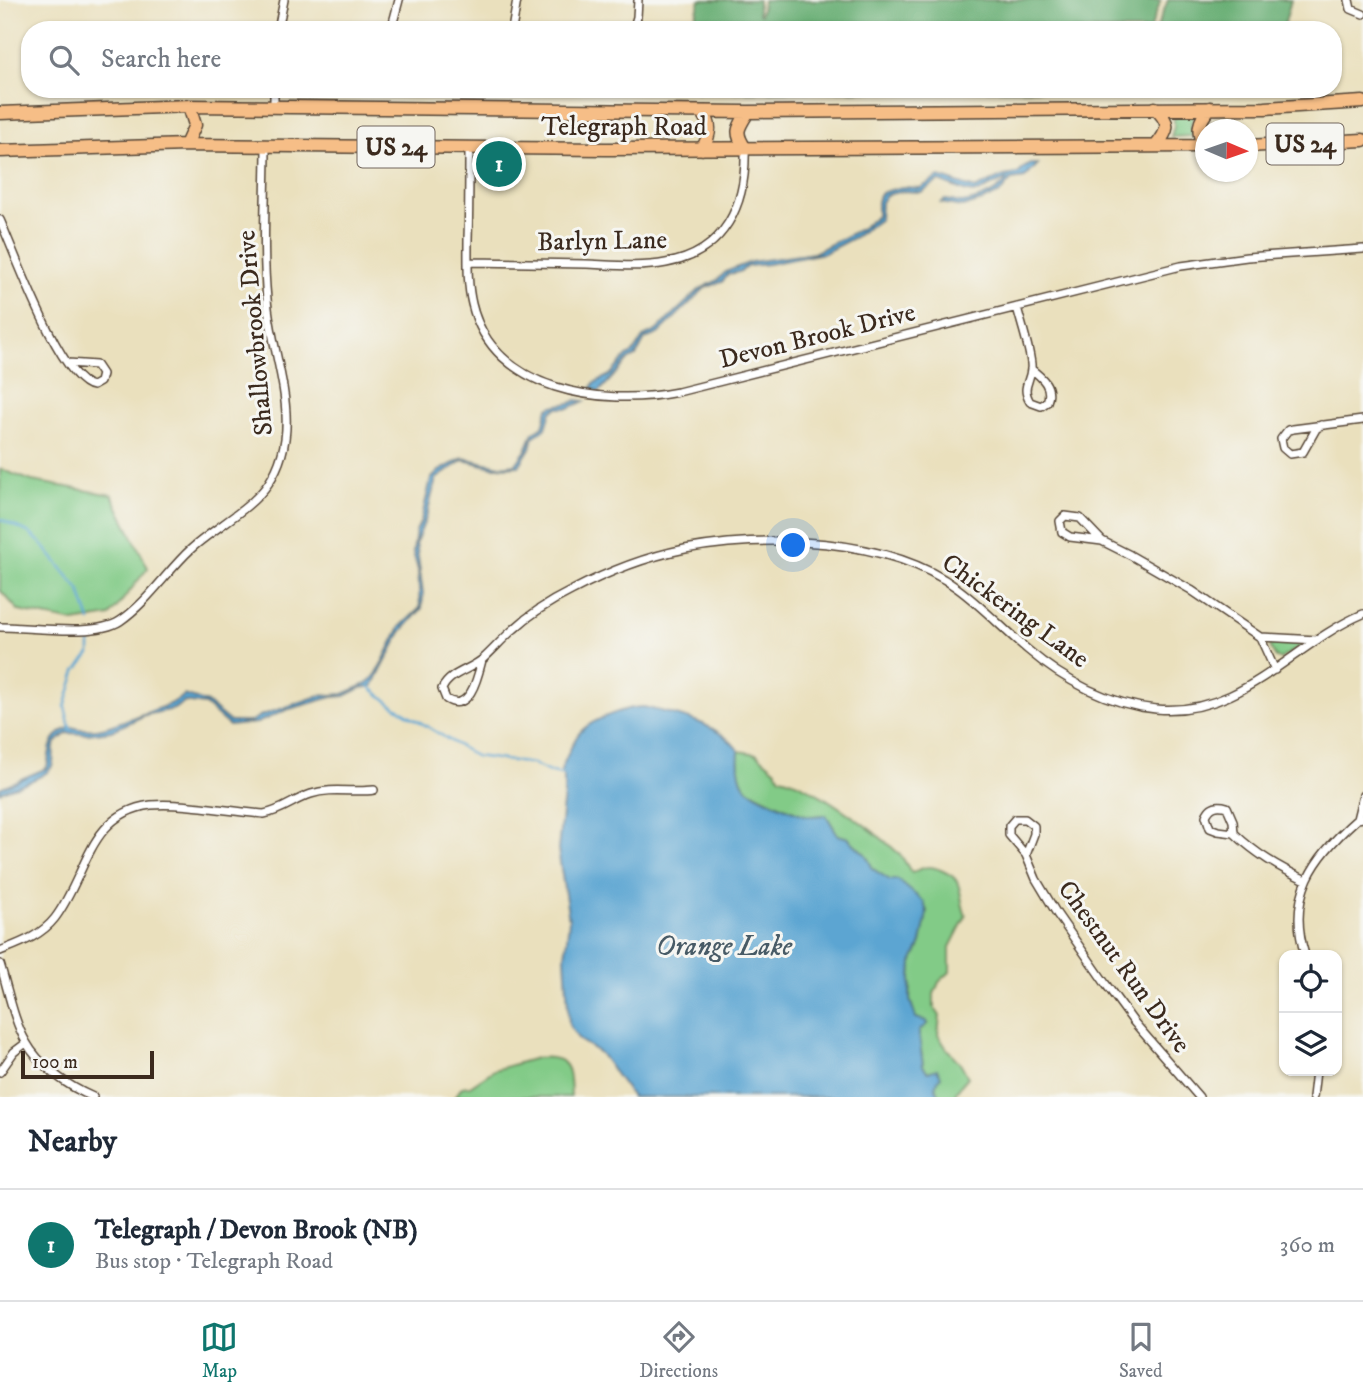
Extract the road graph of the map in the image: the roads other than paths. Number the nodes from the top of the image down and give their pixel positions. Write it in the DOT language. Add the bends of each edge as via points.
graph roads {
  1 [pos="284,0"];
  2 [pos="399,0"];
  3 [pos="517,0"];
  4 [pos="638,0"];
  5 [pos="1349,0"];
  6 [pos="1363,14"];
  7 [pos="280,21"];
  8 [pos="393,21"];
  9 [pos="514,21"];
  10 [pos="636,21"];
  11 [pos="274,98"];
  12 [pos="1363,102"];
  13 [pos="189,106"];
  14 [pos="274,107"];
  15 [pos="1155,108"];
  16 [pos="1210,108"];
  17 [pos="702,112"];
  18 [pos="748,112"];
  19 [pos="0,113"];
  20 [pos="1203,119"];
  21 [pos="1363,140"];
  22 [pos="186,145"];
  23 [pos="266,145"];
  24 [pos="1258,145"];
  25 [pos="1156,146"];
  26 [pos="1195,146"];
  27 [pos="469,148"];
  28 [pos="702,149"];
  29 [pos="745,149"];
  30 [pos="0,151"];
  31 [pos="0,220"];
  32 [pos="1363,249"];
  33 [pos="468,262"];
  34 [pos="1017,307"];
  35 [pos="68,363"];
  36 [pos="1031,369"];
  37 [pos="1363,420"];
  38 [pos="1321,425"];
  39 [pos="1102,541"];
  40 [pos="1363,614"];
  41 [pos="0,627"];
  42 [pos="1260,637"];
  43 [pos="1317,640"];
  44 [pos="482,660"];
  45 [pos="1275,670"];
  46 [pos="374,790"];
  47 [pos="1363,795"];
  48 [pos="1360,819"];
  49 [pos="1234,833"];
  50 [pos="1026,855"];
  51 [pos="1306,880"];
  52 [pos="1304,950"];
  53 [pos="0,951"];
  54 [pos="0,964"];
  55 [pos="26,1043"];
  56 [pos="0,1072"];
  57 [pos="1315,1076"];
  58 [pos="93,1097"];
  59 [pos="1199,1097"];
  60 [pos="1313,1097"];
  1 -- 7 [label="street"];
  2 -- 8 [label="street"];
  3 -- 9 [label="street"];
  4 -- 10 [label="street"];
  5 -- 6 [label="street" via="1351,9"];
  11 -- 14 [label="street"];
  12 -- 16 [label="highway, Telegraph Road / US 24"];
  13 -- 14 [label="highway, Telegraph Road / US 24"];
  13 -- 19 [label="highway, Telegraph Road / US 24"];
  13 -- 22 [label="highway" via="195,125"];
  14 -- 17 [label="highway, Telegraph Road / US 24"];
  15 -- 16 [label="highway, Telegraph Road / US 24"];
  15 -- 18 [label="highway, Telegraph Road / US 24"];
  15 -- 25 [label="highway" via="1167,128"];
  16 -- 20 [label="highway"];
  17 -- 18 [label="highway, Telegraph Road / US 24"];
  17 -- 28 [label="highway" via="710,132"];
  18 -- 29 [label="highway" via="738,129"];
  21 -- 24 [label="highway, US 24"];
  22 -- 23 [label="highway, Telegraph Road / US 24"];
  22 -- 30 [label="highway, Telegraph Road / US 24"];
  23 -- 27 [label="highway, Telegraph Road / US 24"];
  23 -- 41 [label="street, Shallowbrook Drive" via="267,299 288,423 272,478 121,620 93,629"];
  25 -- 26 [label="highway, Telegraph Road / US 24"];
  25 -- 29 [label="highway, Telegraph Road / US 24"];
  27 -- 28 [label="highway, Telegraph Road / US 24"];
  27 -- 33 [label="street, Devon Brook Drive"];
  28 -- 29 [label="highway, Telegraph Road / US 24"];
  29 -- 33 [label="street, Barlyn Lane" via="743,192 731,220 705,247 681,259 640,265"];
  31 -- 35 [label="street" via="50,336"];
  32 -- 34 [label="street, Devon Brook Drive" via="1181,266"];
  33 -- 34 [label="street, Devon Brook Drive" via="476,318 504,359 540,381 607,398 678,392"];
  34 -- 36 [label="street"];
  35 -- 35 [label="street" via="96,365 102,374 100,382 84,384"];
  36 -- 36 [label="street" via="1026,393 1030,402 1041,406 1047,402 1049,390"];
  37 -- 38 [label="street"];
  38 -- 38 [label="street" via="1288,430 1281,439 1283,448 1290,454 1303,452"];
  39 -- 39 [label="street" via="1070,537 1062,532 1060,521 1065,516 1080,518"];
  39 -- 42 [label="street" via="1172,578"];
  40 -- 43 [label="street, Chickering Lane"];
  42 -- 43 [label="street"];
  42 -- 45 [label="street"];
  43 -- 45 [label="street, Chickering Lane"];
  44 -- 44 [label="street, Chickering Lane" via="445,683 442,692 446,699 460,703 468,697"];
  44 -- 45 [label="street, Chickering Lane" via="533,613 617,570 699,547 782,542 868,551 935,574 1046,664 1132,705 1166,710 1206,705 1238,693"];
  46 -- 53 [label="street" via="314,793 264,814 174,805 124,813 102,830 54,919 31,939"];
  47 -- 48 [label="street"];
  48 -- 51 [label="street" via="1328,845"];
  49 -- 49 [label="street" via="1210,828 1209,810 1227,807"];
  49 -- 51 [label="street" via="1261,857"];
  50 -- 50 [label="street, Chestnut Run Drive" via="1034,826 1015,819 1009,835"];
  50 -- 59 [label="street, Chestnut Run Drive" via="1092,965"];
  51 -- 52 [label="street" via="1299,918"];
  54 -- 55 [label="street"];
  55 -- 56 [label="street"];
  55 -- 58 [label="street" via="60,1077"];
  57 -- 60 [label="street"];
}
